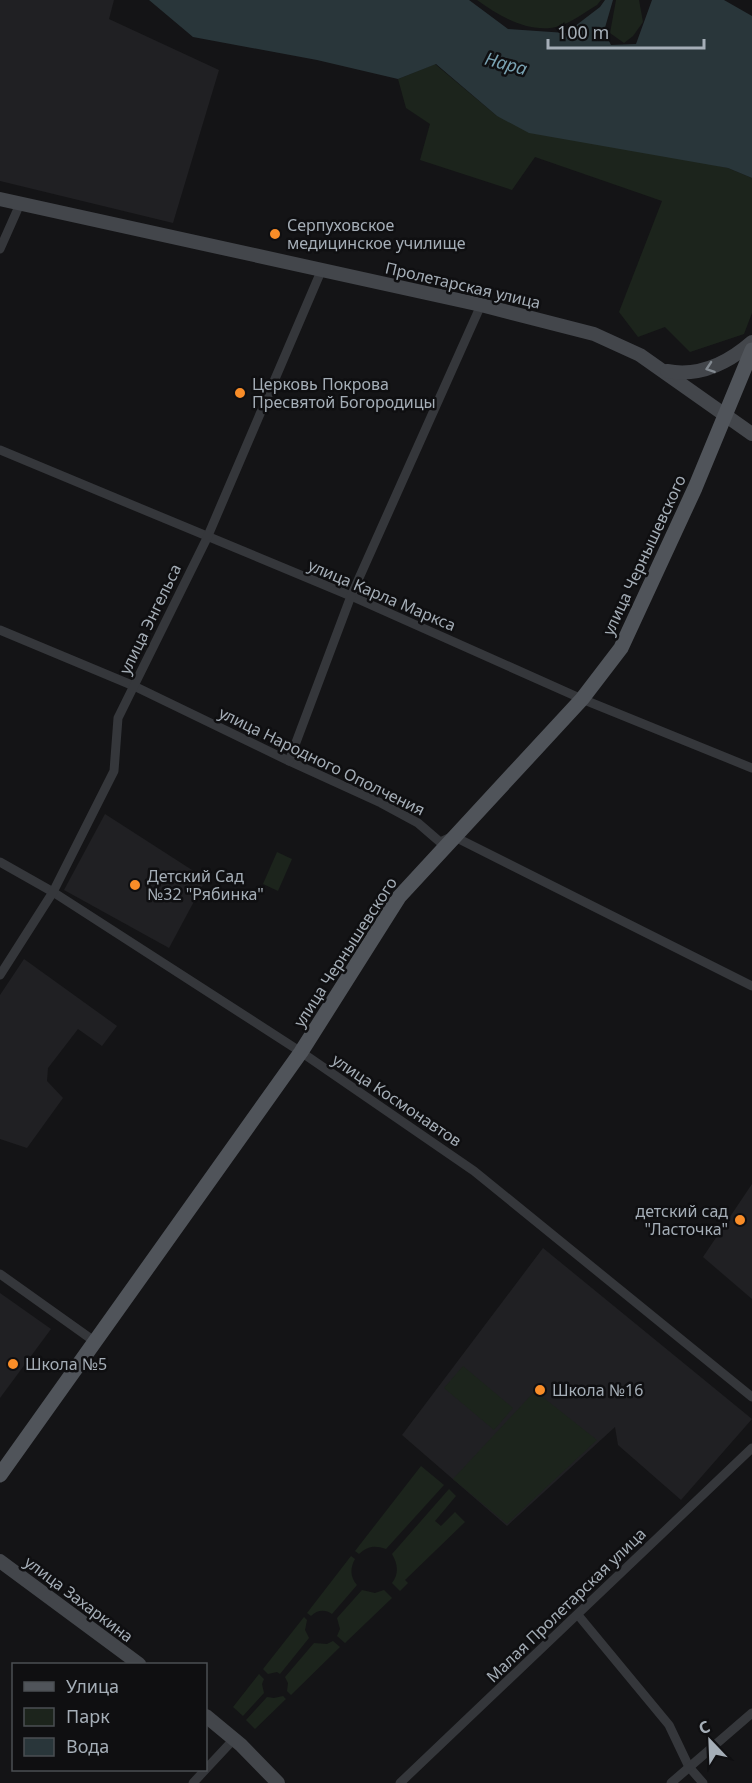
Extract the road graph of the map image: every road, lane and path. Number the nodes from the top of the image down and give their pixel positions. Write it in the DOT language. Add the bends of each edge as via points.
graph roads {
  1 [pos="0,199"];
  2 [pos="20,204"];
  3 [pos="0,249"];
  4 [pos="322,269"];
  5 [pos="481,305"];
  6 [pos="752,342"];
  7 [pos="752,351"];
  8 [pos="661,369"];
  9 [pos="726,416"];
  10 [pos="752,434"];
  11 [pos="0,450"];
  12 [pos="207,538"];
  13 [pos="351,596"];
  14 [pos="0,630"];
  15 [pos="134,686"];
  16 [pos="582,699"];
  17 [pos="289,761"];
  18 [pos="752,768"];
  19 [pos="453,836"];
  20 [pos="0,862"];
  21 [pos="53,892"];
  22 [pos="0,975"];
  23 [pos="752,986"];
  24 [pos="301,1052"];
  25 [pos="0,1274"];
  26 [pos="94,1341"];
  27 [pos="752,1397"];
  28 [pos="752,1448"];
  29 [pos="0,1475"];
  30 [pos="0,1561"];
  31 [pos="578,1615"];
  32 [pos="136,1663"];
  33 [pos="752,1713"];
  34 [pos="207,1717"];
  35 [pos="234,1739"];
  36 [pos="207,1767"];
  37 [pos="689,1767"];
  38 [pos="203,1771"];
  39 [pos="193,1783"];
  40 [pos="278,1783"];
  41 [pos="400,1783"];
  42 [pos="671,1783"];
  43 [pos="703,1783"];
  1 -- 2 [label="street, Пролетарская улица"];
  2 -- 3 [label="street"];
  2 -- 4 [label="street, Пролетарская улица"];
  4 -- 5 [label="street, Пролетарская улица"];
  4 -- 12 [label="street, улица Энгельса"];
  5 -- 8 [label="street, Пролетарская улица" via="594,334"];
  5 -- 13 [label="street"];
  6 -- 8 [label="street, one-way" via="739,354 702,371 683,374"];
  7 -- 9 [label="main road, улица Чернышевского"];
  8 -- 9 [label="street, Пролетарская улица"];
  9 -- 10 [label="street, Пролетарская улица"];
  9 -- 16 [label="main road, улица Чернышевского" via="621,648"];
  11 -- 12 [label="street, улица Карла Маркса"];
  12 -- 13 [label="street, улица Карла Маркса"];
  12 -- 15 [label="street, улица Энгельса"];
  13 -- 16 [label="street, улица Карла Маркса"];
  13 -- 17 [label="street"];
  14 -- 15 [label="street, улица Народного Ополчения"];
  15 -- 17 [label="street, улица Народного Ополчения"];
  15 -- 21 [label="street, улица Энгельса" via="118,718 114,771"];
  16 -- 18 [label="street, улица Карла Маркса"];
  16 -- 19 [label="main road, улица Чернышевского"];
  17 -- 19 [label="street, улица Народного Ополчения" via="381,803 418,823 440,842"];
  19 -- 23 [label="street, улица Народного Ополчения"];
  19 -- 24 [label="main road, улица Чернышевского" via="399,897"];
  20 -- 21 [label="street, улица Космонавтов"];
  21 -- 22 [label="street, улица Энгельса"];
  21 -- 24 [label="street, улица Космонавтов"];
  24 -- 26 [label="main road, улица Чернышевского"];
  24 -- 27 [label="street, улица Космонавтов" via="474,1171"];
  25 -- 26 [label="street"];
  26 -- 29 [label="main road, улица Чернышевского"];
  28 -- 31 [label="street, Малая Пролетарская улица"];
  30 -- 32 [label="street, улица Захаркина"];
  31 -- 37 [label="street" via="669,1725"];
  31 -- 41 [label="street, Малая Пролетарская улица"];
  33 -- 37 [label="street"];
  34 -- 35 [label="street"];
  35 -- 36 [label="street"];
  35 -- 40 [label="street"];
  37 -- 42 [label="street"];
  37 -- 43 [label="street"];
  38 -- 39 [label="street"];
}
